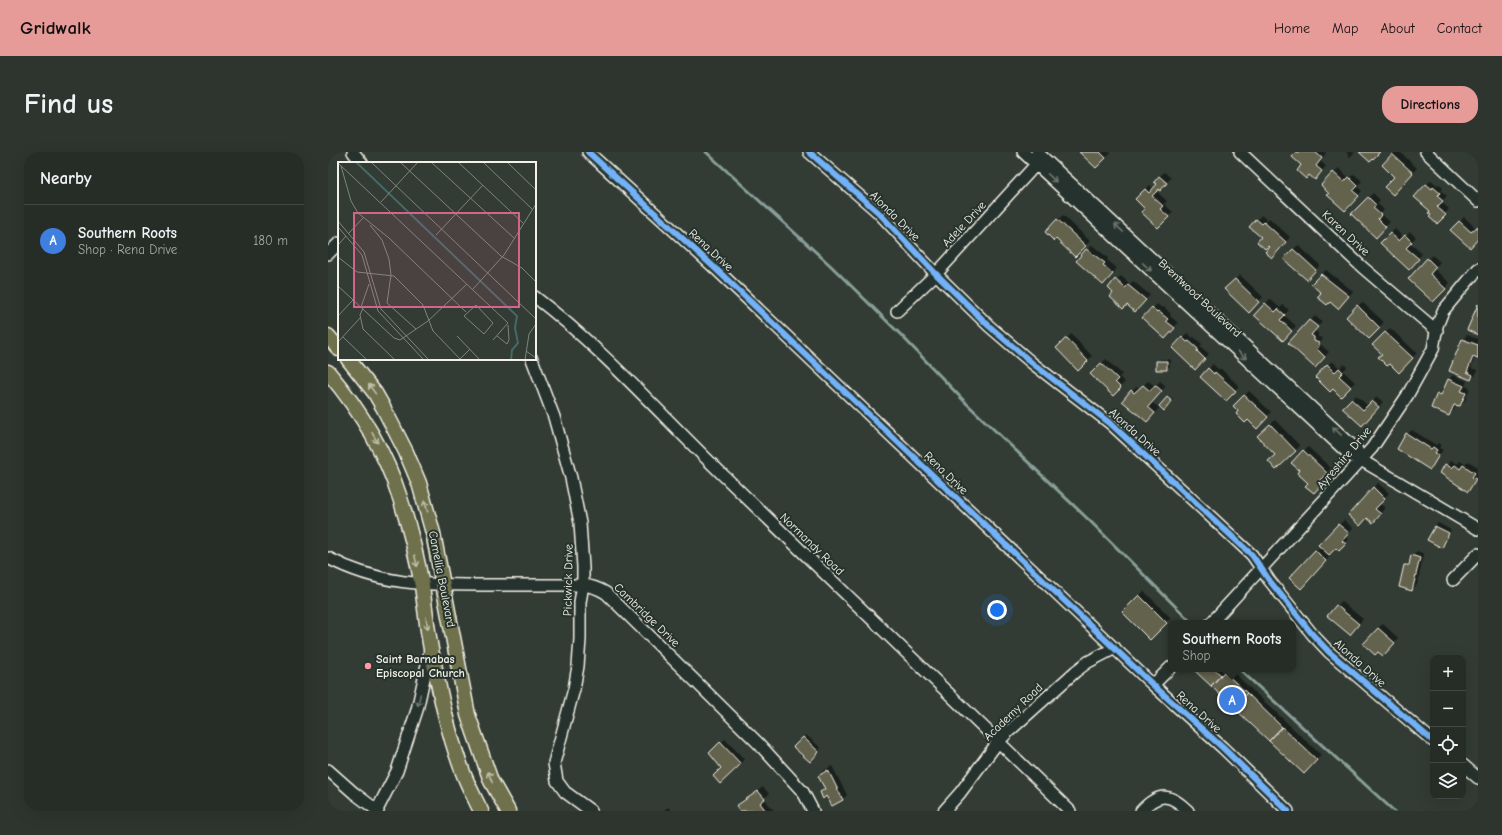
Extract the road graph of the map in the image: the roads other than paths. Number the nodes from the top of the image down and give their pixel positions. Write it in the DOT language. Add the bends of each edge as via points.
graph roads {
  1 [pos="353,152"];
  2 [pos="588,152"];
  3 [pos="809,152"];
  4 [pos="1023,152"];
  5 [pos="1240,152"];
  6 [pos="1426,152"];
  7 [pos="1041,156"];
  8 [pos="361,162"];
  9 [pos="1478,201"];
  10 [pos="338,244"];
  11 [pos="328,254"];
  12 [pos="1478,269"];
  13 [pos="936,274"];
  14 [pos="536,298"];
  15 [pos="897,311"];
  16 [pos="1437,331"];
  17 [pos="328,336"];
  18 [pos="338,348"];
  19 [pos="349,360"];
  20 [pos="532,360"];
  21 [pos="328,372"];
  22 [pos="1361,460"];
  23 [pos="1478,529"];
  24 [pos="1478,554"];
  25 [pos="328,558"];
  26 [pos="1262,569"];
  27 [pos="1453,580"];
  28 [pos="421,584"];
  29 [pos="443,585"];
  30 [pos="583,585"];
  31 [pos="1214,620"];
  32 [pos="1115,648"];
  33 [pos="431,649"];
  34 [pos="1168,670"];
  35 [pos="1154,685"];
  36 [pos="1430,738"];
  37 [pos="998,742"];
  38 [pos="1466,768"];
  39 [pos="328,770"];
  40 [pos="1478,778"];
  41 [pos="378,811"];
  42 [pos="481,811"];
  43 [pos="508,811"];
  44 [pos="591,811"];
  45 [pos="813,811"];
  46 [pos="944,811"];
  47 [pos="1070,811"];
  48 [pos="1141,811"];
  49 [pos="1188,811"];
  50 [pos="1288,811"];
  1 -- 8 [label="street"];
  2 -- 32 [label="street, Rena Drive" via="717,270"];
  3 -- 13 [label="street, Alonda Drive" via="878,212"];
  4 -- 7 [label="street, Brentwood Boulevard"];
  5 -- 16 [label="street, Karen Drive" via="1362,266"];
  6 -- 9 [label="street"];
  7 -- 13 [label="street, Adele Drive"];
  7 -- 22 [label="street, Brentwood Boulevard" via="1351,456"];
  10 -- 11 [label="street"];
  12 -- 16 [label="street, Ayreshire Drive" via="1443,311"];
  13 -- 15 [label="street, Adele Drive"];
  13 -- 26 [label="street, Alonda Drive" via="999,335 1112,424 1252,555"];
  14 -- 37 [label="street, Normandy Road" via="572,326"];
  16 -- 22 [label="street, Ayreshire Drive" via="1432,349 1407,396"];
  17 -- 18 [label="main road"];
  29 -- 19 [label="main road, Camellia Boulevard, one-way" via="428,513 412,465 375,393"];
  20 -- 30 [label="street, Pickwick Drive" via="554,417 571,478 580,523"];
  21 -- 28 [label="main road, Camellia Boulevard, one-way" via="365,421 390,470 408,523"];
  22 -- 23 [label="street, Brentwood Boulevard"];
  22 -- 26 [label="street, Ayreshire Drive"];
  24 -- 27 [label="street"];
  25 -- 28 [label="street, Cambridge Drive" via="344,566 386,579"];
  26 -- 31 [label="street, Ayreshire Drive"];
  26 -- 36 [label="street, Alonda Drive" via="1329,652"];
  28 -- 29 [label="street, Cambridge Drive"];
  28 -- 33 [label="main road, Camellia Boulevard, one-way"];
  29 -- 30 [label="street, Cambridge Drive"];
  43 -- 29 [label="main road, Camellia Boulevard, one-way" via="491,781 468,715"];
  30 -- 44 [label="street, Pickwick Drive" via="578,666 554,763 557,781 565,792"];
  30 -- 45 [label="street, Cambridge Drive" via="593,586 606,593 676,661 764,749 803,792"];
  32 -- 35 [label="street, Rena Drive"];
  32 -- 37 [label="street, Academy Road" via="1076,671"];
  33 -- 41 [label="street, one-way" via="417,710 397,771"];
  33 -- 42 [label="main road, Camellia Boulevard" via="453,742"];
  34 -- 35 [label="street"];
  35 -- 50 [label="street, Rena Drive"];
  37 -- 46 [label="street, Academy Road"];
  37 -- 47 [label="street, Normandy Road"];
  38 -- 40 [label="street"];
  39 -- 41 [label="street"];
  48 -- 49 [label="street" via="1160,797 1173,799"];
}
